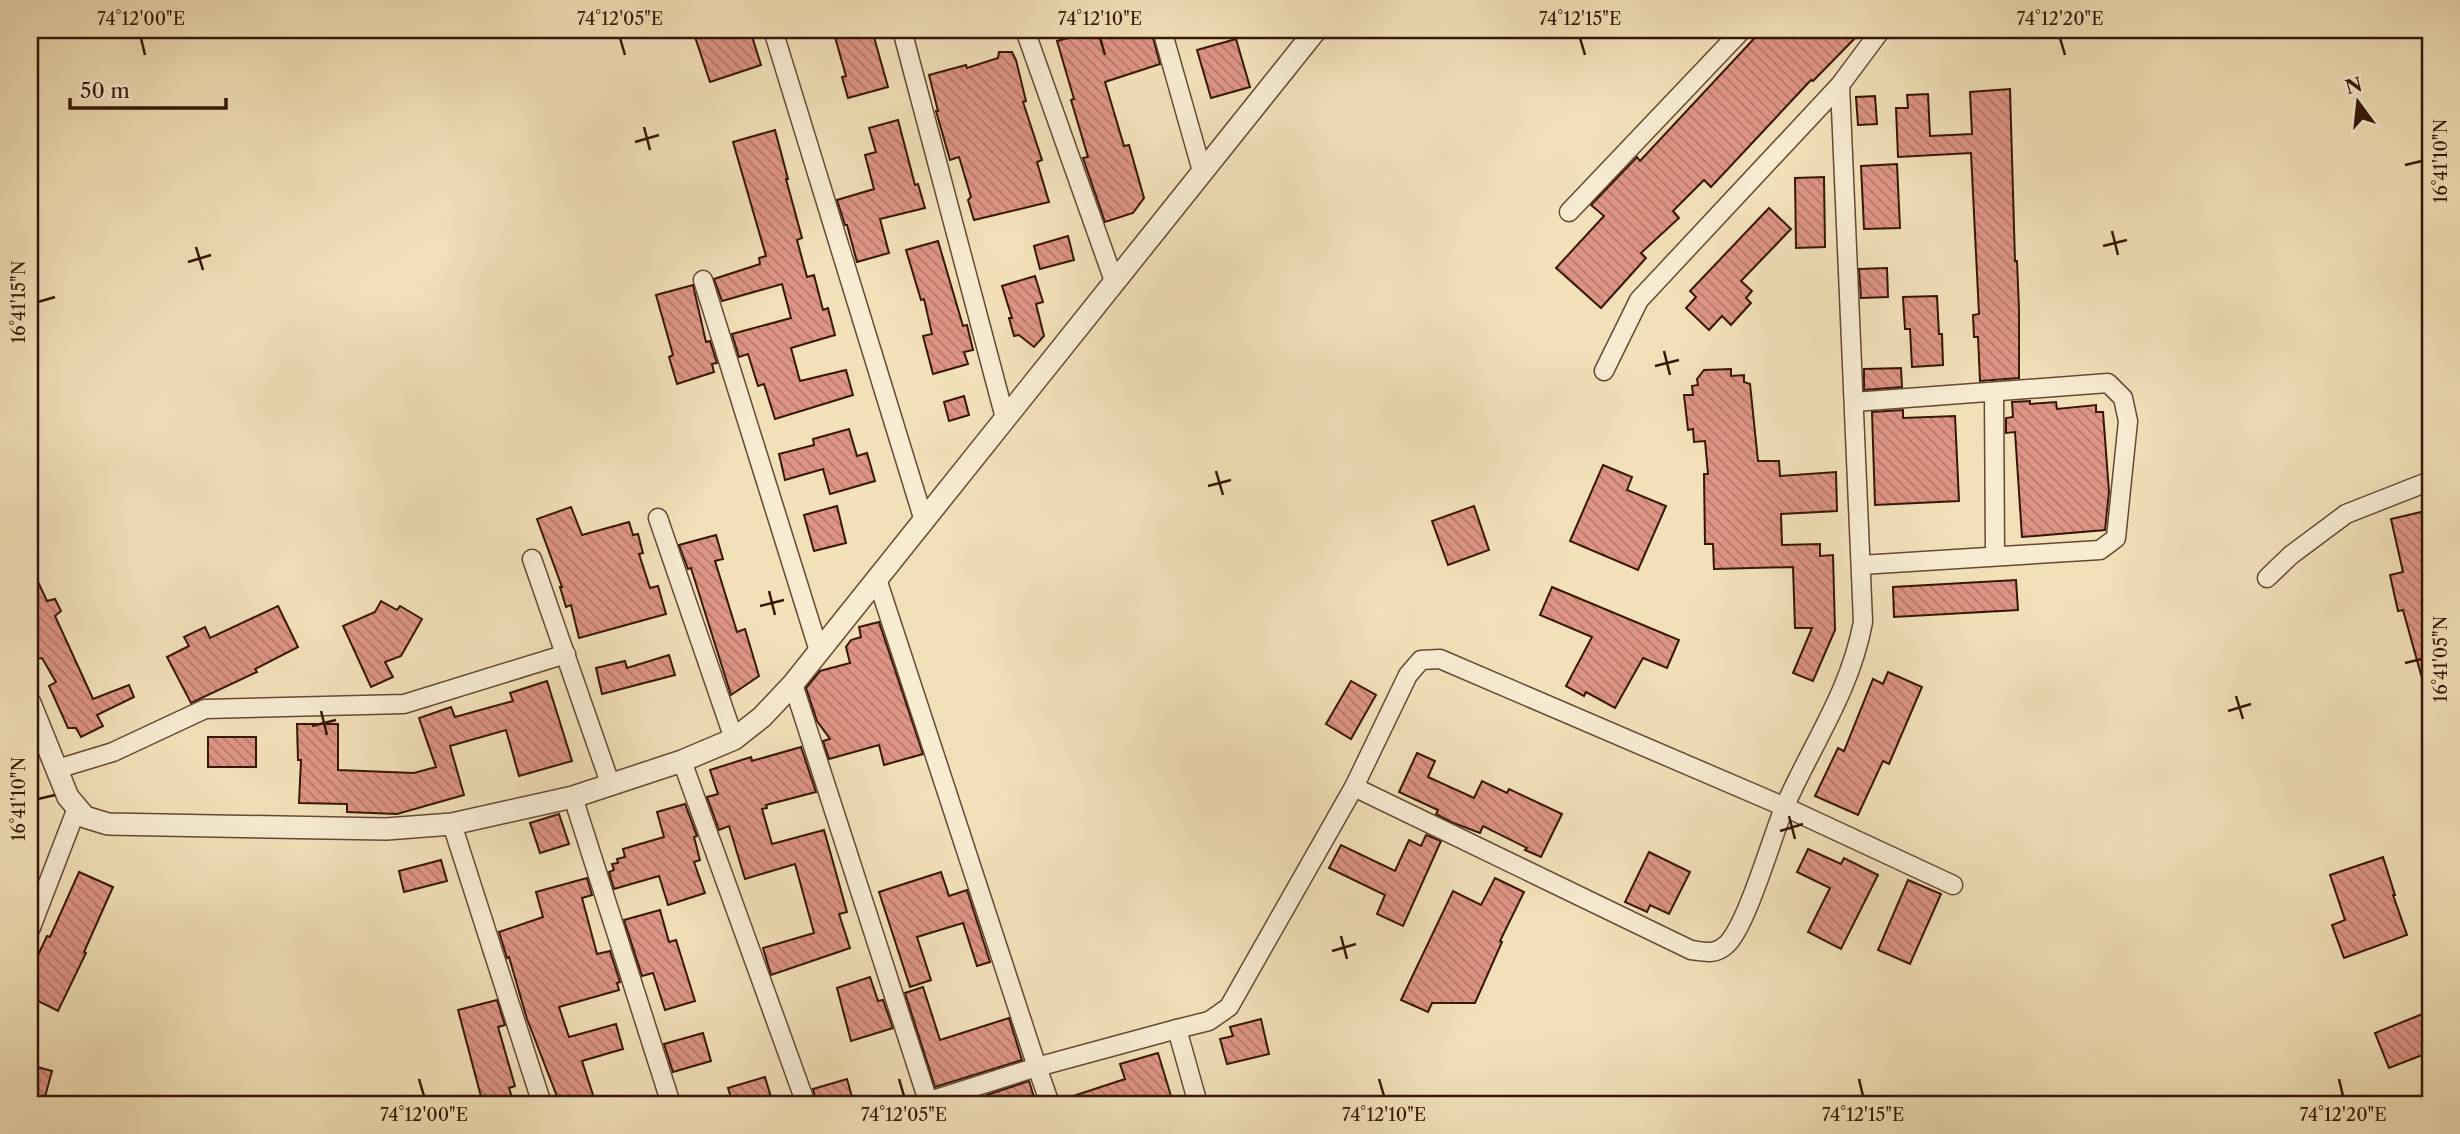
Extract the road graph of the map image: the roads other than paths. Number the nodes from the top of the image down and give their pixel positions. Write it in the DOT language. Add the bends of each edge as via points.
graph roads {
  1 [pos="773,30"];
  2 [pos="902,30"];
  3 [pos="1025,30"];
  4 [pos="1162,30"];
  5 [pos="1742,30"];
  6 [pos="1881,30"];
  7 [pos="1310,33"];
  8 [pos="1840,86"];
  9 [pos="1202,171"];
  10 [pos="1569,212"];
  11 [pos="703,280"];
  12 [pos="1114,281"];
  13 [pos="1604,371"];
  14 [pos="1994,392"];
  15 [pos="1854,402"];
  16 [pos="1005,418"];
  17 [pos="2430,481"];
  18 [pos="658,519"];
  19 [pos="923,521"];
  20 [pos="1996,556"];
  21 [pos="531,559"];
  22 [pos="1861,565"];
  23 [pos="2267,578"];
  24 [pos="877,579"];
  25 [pos="819,651"];
  26 [pos="566,654"];
  27 [pos="793,684"];
  28 [pos="30,703"];
  29 [pos="734,739"];
  30 [pos="682,761"];
  31 [pos="57,769"];
  32 [pos="611,786"];
  33 [pos="1354,787"];
  34 [pos="573,797"];
  35 [pos="1785,807"];
  36 [pos="77,808"];
  37 [pos="452,824"];
  38 [pos="1952,885"];
  39 [pos="30,930"];
  40 [pos="1177,1029"];
  41 [pos="1037,1067"];
  42 [pos="926,1103"];
  43 [pos="541,1104"];
  44 [pos="671,1104"];
  45 [pos="806,1104"];
  46 [pos="1050,1104"];
  47 [pos="1198,1104"];
  1 -- 19 [label="street"];
  2 -- 16 [label="street"];
  3 -- 12 [label="street"];
  4 -- 9 [label="street"];
  5 -- 10 [label="street"];
  6 -- 8 [label="street"];
  7 -- 9 [label="street"];
  8 -- 13 [label="street" via="1639,300"];
  8 -- 15 [label="street"];
  9 -- 12 [label="street"];
  11 -- 25 [label="street"];
  12 -- 16 [label="street"];
  14 -- 15 [label="street"];
  14 -- 20 [label="street"];
  14 -- 20 [label="street" via="2108,383 2123,398 2128,421 2116,538 2100,550"];
  15 -- 22 [label="street"];
  16 -- 19 [label="street"];
  17 -- 23 [label="street" via="2346,514"];
  18 -- 29 [label="street"];
  19 -- 24 [label="street"];
  20 -- 22 [label="street"];
  21 -- 26 [label="street"];
  22 -- 35 [label="street" via="1863,622 1858,646 1838,702"];
  24 -- 25 [label="street"];
  24 -- 41 [label="street"];
  25 -- 27 [label="street"];
  26 -- 31 [label="street" via="404,704 205,709 113,752"];
  26 -- 32 [label="street"];
  27 -- 29 [label="street"];
  27 -- 42 [label="street"];
  28 -- 31 [label="street"];
  29 -- 30 [label="street"];
  30 -- 32 [label="street"];
  30 -- 45 [label="street"];
  31 -- 36 [label="street"];
  32 -- 34 [label="street"];
  33 -- 35 [label="street" via="1408,675 1421,660 1440,659"];
  33 -- 35 [label="street" via="1691,950 1713,953 1727,944 1740,922"];
  33 -- 40 [label="street" via="1229,1007 1209,1021"];
  34 -- 37 [label="street"];
  34 -- 44 [label="street"];
  35 -- 38 [label="street"];
  36 -- 37 [label="street" via="85,817 108,824 386,829"];
  36 -- 39 [label="street"];
  37 -- 43 [label="street"];
  40 -- 41 [label="street"];
  40 -- 47 [label="street"];
  41 -- 42 [label="street"];
  41 -- 46 [label="street"];
}
